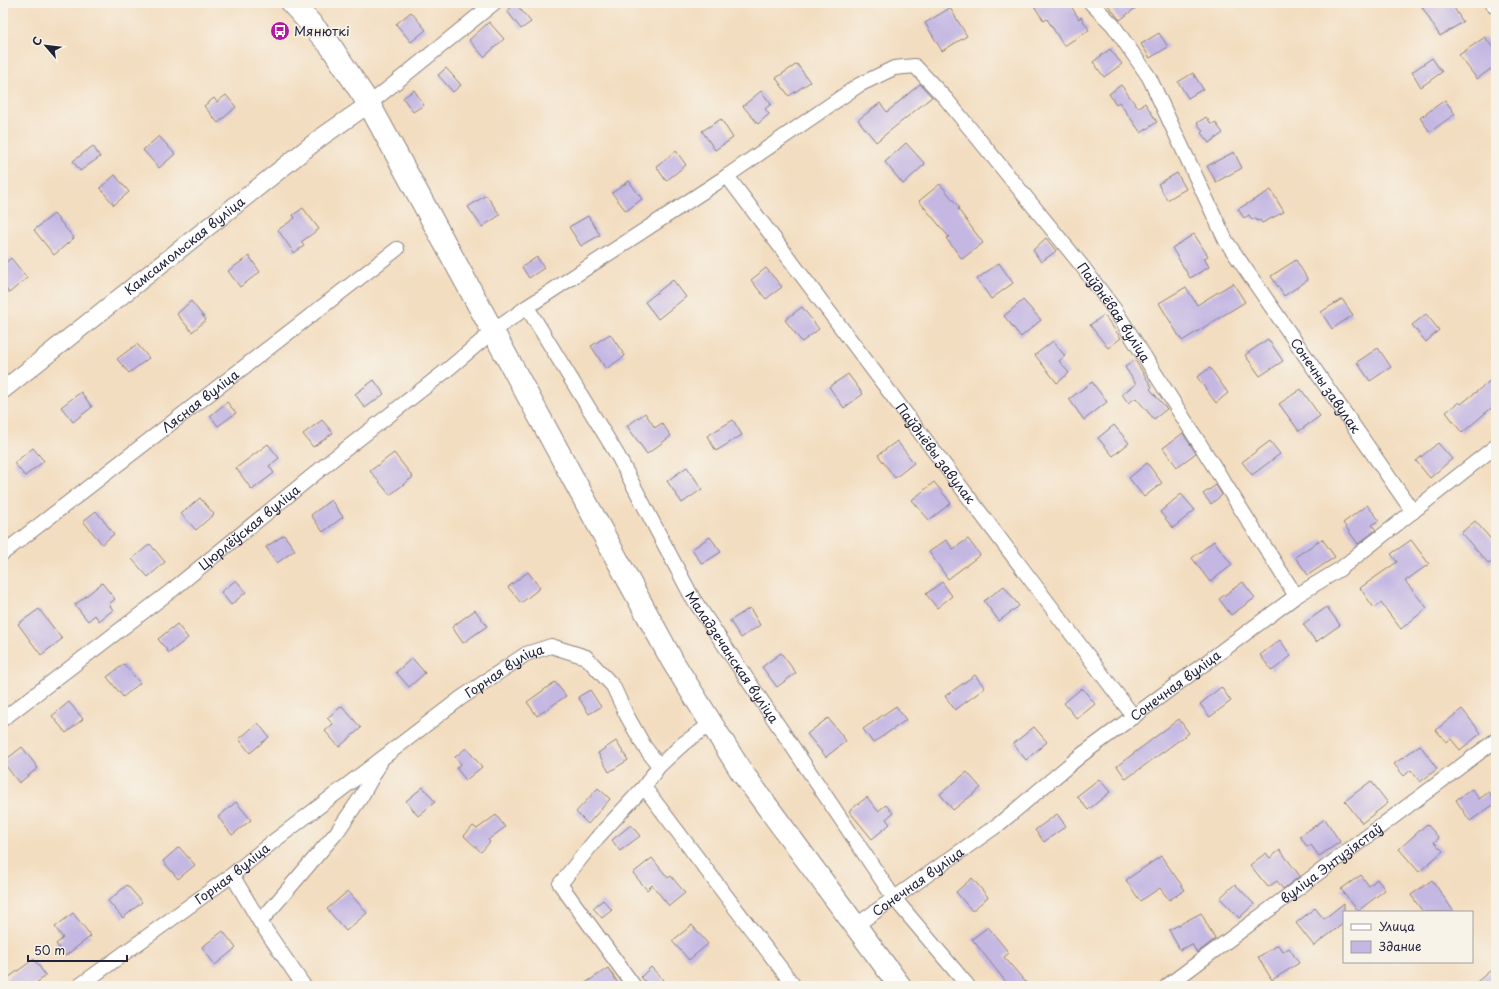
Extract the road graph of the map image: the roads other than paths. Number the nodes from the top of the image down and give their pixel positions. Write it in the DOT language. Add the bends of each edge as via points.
graph roads {
  1 [pos="292,3"];
  2 [pos="494,3"];
  3 [pos="1091,3"];
  4 [pos="1492,3"];
  5 [pos="1496,7"];
  6 [pos="894,68"];
  7 [pos="369,104"];
  8 [pos="727,176"];
  9 [pos="397,249"];
  10 [pos="527,307"];
  11 [pos="492,332"];
  12 [pos="3,390"];
  13 [pos="1496,446"];
  14 [pos="1413,512"];
  15 [pos="3,553"];
  16 [pos="1296,596"];
  17 [pos="1134,717"];
  18 [pos="3,719"];
  19 [pos="711,724"];
  20 [pos="1496,740"];
  21 [pos="383,758"];
  22 [pos="659,766"];
  23 [pos="644,787"];
  24 [pos="232,875"];
  25 [pos="894,898"];
  26 [pos="260,922"];
  27 [pos="855,926"];
  28 [pos="79,986"];
  29 [pos="304,986"];
  30 [pos="634,986"];
  31 [pos="794,986"];
  32 [pos="900,986"];
  33 [pos="968,986"];
  34 [pos="1167,986"];
  1 -- 7 [label="main road" via="330,45"];
  2 -- 7 [label="street"];
  3 -- 14 [label="street, Сонечны завулак" via="1113,25 1149,77 1226,241"];
  4 -- 5 [label="street"];
  6 -- 8 [label="street, Цюрлёўская вуліца" via="858,85"];
  6 -- 16 [label="street, Паўднёвая вуліца" via="914,66 946,99 1082,266 1115,310"];
  7 -- 11 [label="main road"];
  7 -- 12 [label="street, Камсамольская вуліца" via="320,138"];
  8 -- 10 [label="street, Цюрлёўская вуліца"];
  8 -- 17 [label="street, Паўднёвы завулак"];
  9 -- 15 [label="street, Лясная вуліца"];
  10 -- 11 [label="street, Цюрлёўская вуліца"];
  10 -- 25 [label="street, Маладзечанская вуліца" via="618,456 692,597"];
  11 -- 18 [label="street, Цюрлёўская вуліца" via="171,591"];
  11 -- 19 [label="main road" via="673,662"];
  13 -- 14 [label="street, Сонечная вуліца"];
  14 -- 16 [label="street, Сонечная вуліца" via="1340,569"];
  16 -- 17 [label="street, Сонечная вуліца"];
  17 -- 25 [label="street, Сонечная вуліца" via="1080,756 999,824"];
  19 -- 22 [label="street" via="684,743"];
  19 -- 27 [label="main road" via="741,772"];
  20 -- 34 [label="street, вуліца Энтузіястаў"];
  21 -- 22 [label="street, Горная вуліца" via="461,698 526,654 551,646 586,657 613,686 644,746"];
  21 -- 24 [label="street, Горная вуліца"];
  21 -- 26 [label="street, Горная вуліца" via="337,832"];
  22 -- 23 [label="street"];
  23 -- 30 [label="street" via="597,838 560,884"];
  23 -- 31 [label="street"];
  24 -- 26 [label="street"];
  24 -- 28 [label="street, Горная вуліца"];
  25 -- 27 [label="street, Сонечная вуліца"];
  25 -- 33 [label="street, Маладзечанская вуліца"];
  26 -- 29 [label="street"];
  27 -- 32 [label="main road"];
}
